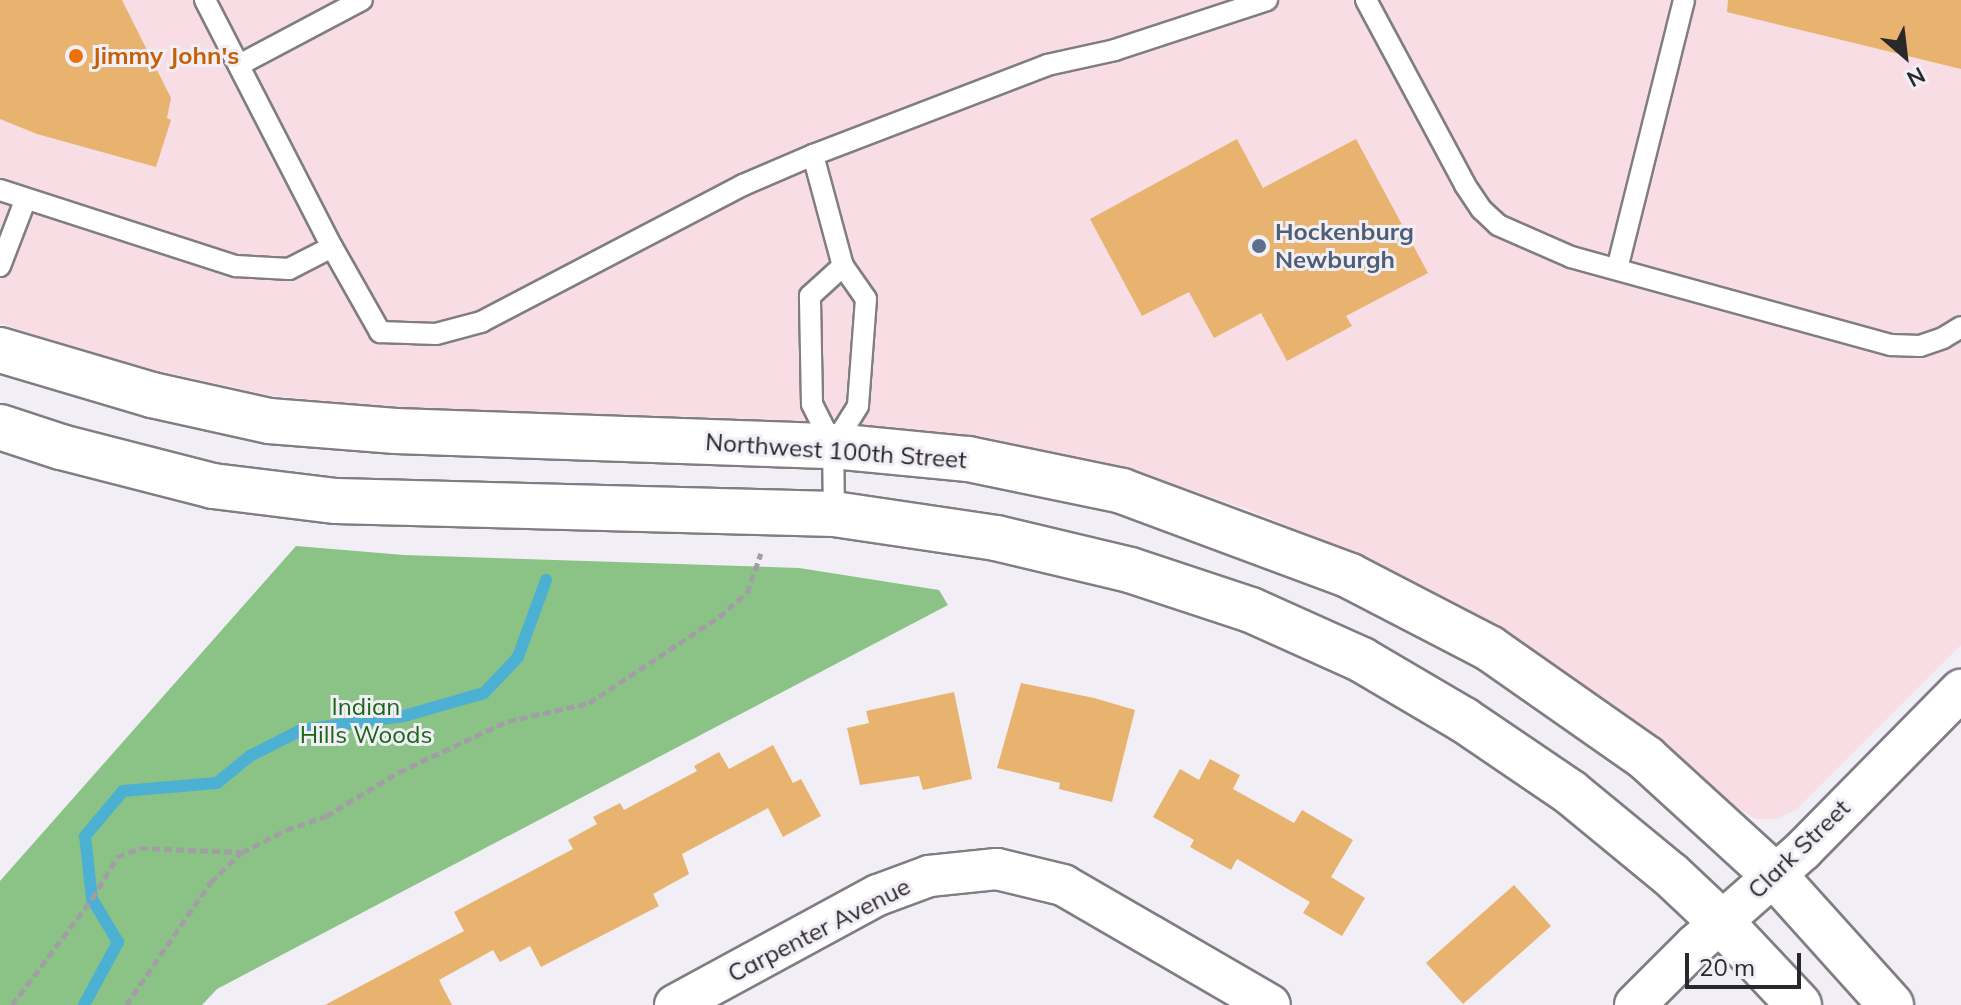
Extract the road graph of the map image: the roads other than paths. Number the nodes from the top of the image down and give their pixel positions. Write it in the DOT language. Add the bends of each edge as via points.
graph roads {
  1 [pos="205,0"];
  2 [pos="362,0"];
  3 [pos="1267,0"];
  4 [pos="1366,0"];
  5 [pos="1684,0"];
  6 [pos="239,65"];
  7 [pos="813,155"];
  8 [pos="0,190"];
  9 [pos="25,201"];
  10 [pos="332,247"];
  11 [pos="0,266"];
  12 [pos="843,266"];
  13 [pos="1617,269"];
  14 [pos="1961,327"];
  15 [pos="0,350"];
  16 [pos="0,427"];
  17 [pos="833,446"];
  18 [pos="834,514"];
  19 [pos="1961,690"];
  20 [pos="1774,875"];
  21 [pos="1721,922"];
  22 [pos="675,1005"];
  23 [pos="1270,1005"];
  24 [pos="1635,1005"];
  25 [pos="1799,1005"];
  26 [pos="1891,1005"];
  1 -- 6 [label="lane"];
  2 -- 6 [label="lane"];
  3 -- 7 [label="lane" via="1115,50 1047,65"];
  4 -- 13 [label="lane" via="1481,209 1520,236"];
  5 -- 13 [label="lane"];
  6 -- 10 [label="lane"];
  7 -- 10 [label="lane" via="743,185 472,327 436,334 380,332"];
  7 -- 12 [label="lane"];
  8 -- 9 [label="lane"];
  9 -- 10 [label="lane" via="250,268 289,269"];
  9 -- 11 [label="lane"];
  12 -- 17 [label="lane" via="866,299 858,406"];
  12 -- 17 [label="lane" via="810,296 812,404"];
  13 -- 14 [label="lane" via="1891,345 1920,346"];
  15 -- 17 [label="main road, Northwest 100th Street" via="152,395 269,421 396,431"];
  16 -- 18 [label="main road" via="213,486 336,501"];
  17 -- 18 [label="lane"];
  17 -- 20 [label="main road, Northwest 100th Street" via="968,459 1122,491 1350,576 1489,648 1646,758"];
  18 -- 21 [label="main road" via="996,538 1130,570 1251,610 1348,654 1464,720 1570,792"];
  19 -- 20 [label="street, Clark Street"];
  20 -- 21 [label="street, Clark Street"];
  20 -- 26 [label="main road, Northwest 100th Street"];
  21 -- 24 [label="street, Clark Street"];
  21 -- 25 [label="main road"];
  22 -- 23 [label="street, Carpenter Avenue" via="878,895 929,876 997,869 1063,885"];
}
